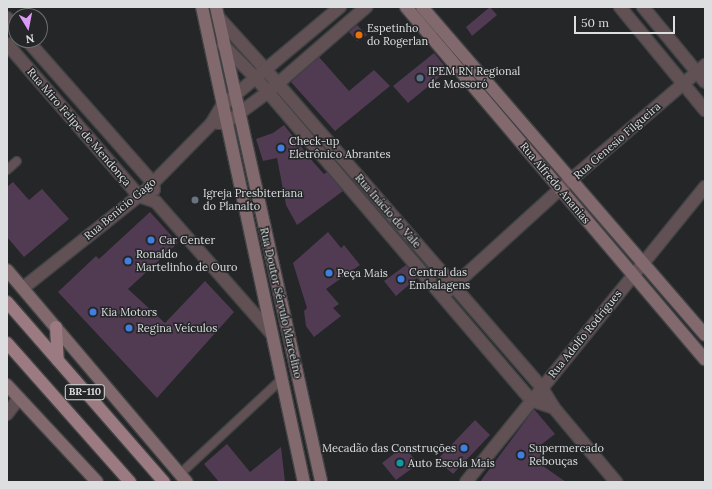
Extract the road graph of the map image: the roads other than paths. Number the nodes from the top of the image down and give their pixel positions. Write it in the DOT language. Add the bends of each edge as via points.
graph roads {
  1 [pos="196,7"];
  2 [pos="340,7"];
  3 [pos="366,7"];
  4 [pos="406,7"];
  5 [pos="422,7"];
  6 [pos="620,7"];
  7 [pos="643,7"];
  8 [pos="203,12"];
  9 [pos="217,12"];
  10 [pos="7,44"];
  11 [pos="223,45"];
  12 [pos="34,48"];
  13 [pos="701,68"];
  14 [pos="266,69"];
  15 [pos="256,78"];
  16 [pos="705,82"];
  17 [pos="278,84"];
  18 [pos="684,84"];
  19 [pos="268,92"];
  20 [pos="235,96"];
  21 [pos="222,106"];
  22 [pos="705,110"];
  23 [pos="92,112"];
  24 [pos="239,113"];
  25 [pos="78,123"];
  26 [pos="226,123"];
  27 [pos="211,124"];
  28 [pos="17,161"];
  29 [pos="7,170"];
  30 [pos="570,181"];
  31 [pos="153,183"];
  32 [pos="705,187"];
  33 [pos="560,189"];
  34 [pos="139,196"];
  35 [pos="156,202"];
  36 [pos="641,263"];
  37 [pos="7,270"];
  38 [pos="632,274"];
  39 [pos="453,287"];
  40 [pos="23,288"];
  41 [pos="441,297"];
  42 [pos="7,302"];
  43 [pos="56,327"];
  44 [pos="272,334"];
  45 [pos="705,335"];
  46 [pos="7,343"];
  47 [pos="705,359"];
  48 [pos="58,360"];
  49 [pos="282,380"];
  50 [pos="7,385"];
  51 [pos="542,388"];
  52 [pos="19,398"];
  53 [pos="530,400"];
  54 [pos="554,408"];
  55 [pos="7,414"];
  56 [pos="184,478"];
  57 [pos="97,482"];
  58 [pos="130,482"];
  59 [pos="164,482"];
  60 [pos="304,482"];
  61 [pos="321,482"];
  62 [pos="466,482"];
  63 [pos="616,482"];
  1 -- 8 [label="street"];
  2 -- 14 [label="street, Rua Benício Gago"];
  3 -- 17 [label="street"];
  4 -- 33 [label="main road, Rua Alfredo Ananias"];
  5 -- 30 [label="main road, Rua Alfredo Ananias"];
  6 -- 18 [label="street"];
  7 -- 13 [label="street"];
  8 -- 21 [label="main road, Rua Doutor Sérvulo Marcelino"];
  9 -- 11 [label="main road, Rua Doutor Sérvulo Marcelino"];
  9 -- 14 [label="street, Rua Inácio do Vale"];
  10 -- 25 [label="street, Rua Miro Felipe de Mendonça"];
  11 -- 15 [label="street, Rua Inácio do Vale"];
  11 -- 20 [label="main road, Rua Doutor Sérvulo Marcelino"];
  12 -- 23 [label="street, Rua Miro Felipe de Mendonça"];
  13 -- 16 [label="street"];
  13 -- 18 [label="street, Rua Genesio Filgueira"];
  14 -- 15 [label="street, Rua Benício Gago"];
  14 -- 17 [label="street, Rua Inácio do Vale"];
  15 -- 19 [label="street, Rua Inácio do Vale"];
  15 -- 20 [label="street, Rua Benício Gago"];
  17 -- 19 [label="street"];
  17 -- 39 [label="street, Rua Inácio do Vale"];
  18 -- 22 [label="street"];
  18 -- 30 [label="street, Rua Genesio Filgueira"];
  19 -- 24 [label="street"];
  19 -- 41 [label="street, Rua Inácio do Vale"];
  20 -- 21 [label="street, Rua Benício Gago"];
  20 -- 24 [label="main road, Rua Doutor Sérvulo Marcelino"];
  21 -- 26 [label="main road, Rua Doutor Sérvulo Marcelino"];
  21 -- 27 [label="street, Rua Benício Gago"];
  23 -- 25 [label="street"];
  23 -- 31 [label="street, Rua Miro Felipe de Mendonça"];
  24 -- 26 [label="street"];
  24 -- 61 [label="main road, Rua Doutor Sérvulo Marcelino"];
  25 -- 34 [label="street, Rua Miro Felipe de Mendonça"];
  26 -- 27 [label="street"];
  26 -- 44 [label="main road, Rua Doutor Sérvulo Marcelino"];
  27 -- 31 [label="street, Rua Benício Gago"];
  28 -- 29 [label="lane"];
  30 -- 33 [label="street, Rua Genesio Filgueira"];
  30 -- 36 [label="main road, Rua Alfredo Ananias"];
  31 -- 34 [label="street, Rua Benício Gago"];
  31 -- 35 [label="street"];
  32 -- 36 [label="street, Rua Adolfo Rodrigues"];
  33 -- 38 [label="main road, Rua Alfredo Ananias"];
  33 -- 39 [label="street, Rua Genesio Filgueira"];
  34 -- 35 [label="street, Rua Miro Felipe de Mendonça"];
  34 -- 40 [label="street, Rua Benício Gago"];
  35 -- 44 [label="street, Rua Miro Felipe de Mendonça"];
  36 -- 38 [label="street, Rua Adolfo Rodrigues"];
  36 -- 45 [label="main road, Rua Alfredo Ananias"];
  37 -- 40 [label="main road"];
  38 -- 47 [label="main road, Rua Alfredo Ananias"];
  38 -- 51 [label="street, Rua Adolfo Rodrigues"];
  39 -- 41 [label="street, Rua Genesio Filgueira"];
  39 -- 51 [label="street, Rua Inácio do Vale"];
  40 -- 43 [label="main road"];
  41 -- 53 [label="street, Rua Inácio do Vale"];
  42 -- 48 [label="main road, BR-110"];
  43 -- 48 [label="main road"];
  43 -- 56 [label="main road"];
  44 -- 49 [label="main road, Rua Doutor Sérvulo Marcelino"];
  46 -- 58 [label="main road, BR-110"];
  48 -- 59 [label="main road, BR-110"];
  49 -- 56 [label="lane"];
  49 -- 60 [label="main road, Rua Doutor Sérvulo Marcelino"];
  50 -- 52 [label="main road"];
  51 -- 53 [label="street, Rua Adolfo Rodrigues"];
  51 -- 54 [label="street, Rua Inácio do Vale"];
  52 -- 55 [label="street"];
  52 -- 57 [label="main road"];
  53 -- 54 [label="street"];
  53 -- 62 [label="street, Rua Adolfo Rodrigues"];
  54 -- 63 [label="street, Rua Inácio do Vale"];
}
